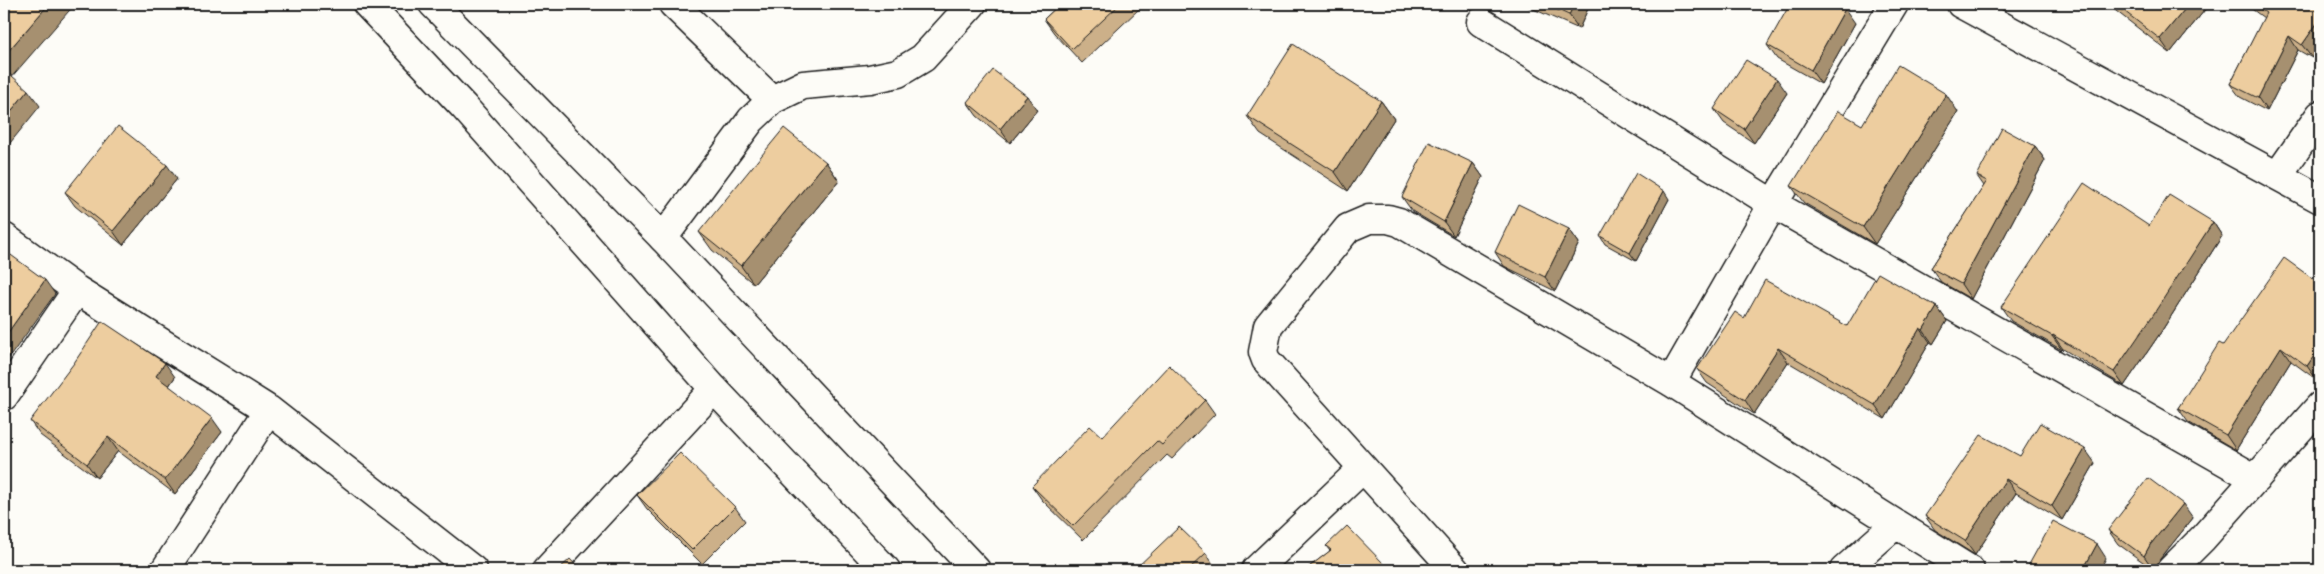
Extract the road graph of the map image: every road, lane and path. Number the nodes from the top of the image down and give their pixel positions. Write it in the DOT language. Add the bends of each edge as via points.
graph roads {
  1 [pos="366,4"];
  2 [pos="433,4"];
  3 [pos="673,4"];
  4 [pos="972,4"];
  5 [pos="1894,4"];
  6 [pos="1961,4"];
  7 [pos="1481,22"];
  8 [pos="772,100"];
  9 [pos="2320,115"];
  10 [pos="2278,175"];
  11 [pos="2320,199"];
  12 [pos="1773,204"];
  13 [pos="4,237"];
  14 [pos="663,238"];
  15 [pos="77,290"];
  16 [pos="1671,382"];
  17 [pos="714,389"];
  18 [pos="4,396"];
  19 [pos="2320,406"];
  20 [pos="269,410"];
  21 [pos="1363,468"];
  22 [pos="2256,479"];
  23 [pos="1896,524"];
  24 [pos="165,570"];
  25 [pos="473,570"];
  26 [pos="547,570"];
  27 [pos="886,570"];
  28 [pos="976,570"];
  29 [pos="1256,570"];
  30 [pos="1455,570"];
  31 [pos="1844,570"];
  32 [pos="1970,570"];
  33 [pos="2171,570"];
  1 -- 17 [label="street" via="464,107"];
  2 -- 14 [label="street"];
  3 -- 8 [label="street"];
  4 -- 8 [label="street" via="923,58 898,73 803,86"];
  5 -- 12 [label="street"];
  6 -- 10 [label="street"];
  7 -- 12 [label="street"];
  8 -- 14 [label="street" via="751,120"];
  9 -- 10 [label="street"];
  10 -- 11 [label="street"];
  12 -- 16 [label="street"];
  12 -- 22 [label="street"];
  13 -- 15 [label="street"];
  14 -- 28 [label="street"];
  15 -- 18 [label="street"];
  15 -- 20 [label="street"];
  16 -- 21 [label="street" via="1399,222 1388,218 1369,219 1348,228 1268,326 1263,352 1266,360"];
  16 -- 23 [label="street"];
  17 -- 26 [label="street"];
  17 -- 27 [label="street"];
  19 -- 22 [label="street"];
  20 -- 24 [label="street"];
  20 -- 25 [label="street"];
  21 -- 29 [label="street"];
  21 -- 30 [label="street"];
  22 -- 33 [label="street"];
  23 -- 31 [label="street"];
  23 -- 32 [label="street"];
}
